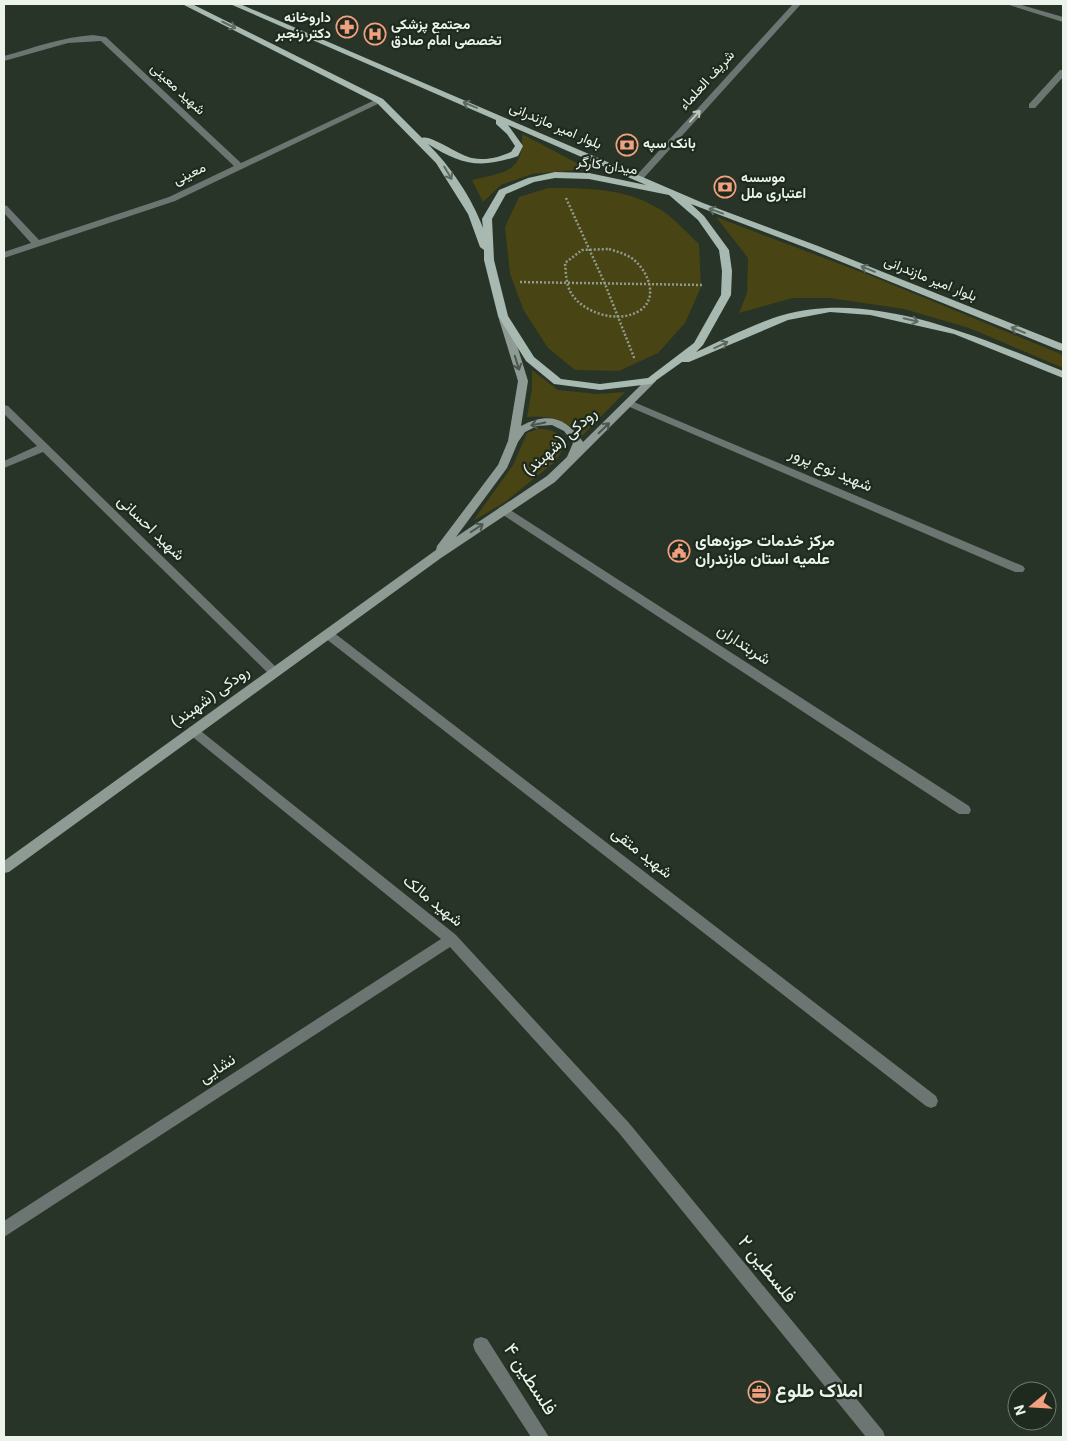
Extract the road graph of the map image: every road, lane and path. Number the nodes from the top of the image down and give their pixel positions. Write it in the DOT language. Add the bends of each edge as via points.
graph roads {
  1 [pos="186,4"];
  2 [pos="234,4"];
  3 [pos="797,4"];
  4 [pos="1010,4"];
  5 [pos="1063,20"];
  6 [pos="4,59"];
  7 [pos="1063,72"];
  8 [pos="380,101"];
  9 [pos="1032,106"];
  10 [pos="490,114"];
  11 [pos="410,128"];
  12 [pos="240,167"];
  13 [pos="555,175"];
  14 [pos="639,178"];
  15 [pos="672,193"];
  16 [pos="4,208"];
  17 [pos="37,244"];
  18 [pos="591,250"];
  19 [pos="4,255"];
  20 [pos="489,260"];
  21 [pos="495,282"];
  22 [pos="567,283"];
  23 [pos="606,284"];
  24 [pos="651,284"];
  25 [pos="727,286"];
  26 [pos="503,316"];
  27 [pos="619,317"];
  28 [pos="1063,348"];
  29 [pos="676,363"];
  30 [pos="1063,375"];
  31 [pos="647,382"];
  32 [pos="629,403"];
  33 [pos="4,408"];
  34 [pos="513,441"];
  35 [pos="44,448"];
  36 [pos="572,459"];
  37 [pos="4,465"];
  38 [pos="504,510"];
  39 [pos="436,555"];
  40 [pos="1019,569"];
  41 [pos="329,635"];
  42 [pos="274,672"];
  43 [pos="193,731"];
  44 [pos="964,810"];
  45 [pos="4,868"];
  46 [pos="451,939"];
  47 [pos="931,1101"];
  48 [pos="624,1128"];
  49 [pos="4,1230"];
  50 [pos="481,1345"];
  51 [pos="540,1437"];
  52 [pos="877,1437"];
  1 -- 8 [label="main road, one-way"];
  10 -- 2 [label="main road, بلوار امیر مازندرانی, one-way"];
  14 -- 3 [label="street, شریف العلماء, one-way"];
  4 -- 5 [label="street"];
  6 -- 12 [label="street, شهید معینی" via="92,36 103,39"];
  7 -- 9 [label="street"];
  8 -- 11 [label="main road"];
  8 -- 12 [label="street, معینی"];
  10 -- 11 [label="main road" via="510,132 519,146 516,154 487,163 473,163 454,156"];
  10 -- 14 [label="main road, بلوار امیر مازندرانی"];
  11 -- 20 [label="main road, one-way" via="440,161 473,214"];
  12 -- 17 [label="street, معینی" via="172,199"];
  13 -- 15 [label="main road, میدان کارگر" via="589,176"];
  13 -- 18 [label="path"];
  13 -- 20 [label="main road, میدان کارگر" via="502,192 487,219"];
  14 -- 15 [label="main road, بلوار امیر مازندرانی"];
  15 -- 25 [label="main road, میدان کارگر" via="701,218 724,250"];
  28 -- 15 [label="main road, بلوار امیر مازندرانی, one-way"];
  16 -- 17 [label="street"];
  17 -- 19 [label="street, معینی"];
  18 -- 22 [label="path" via="582,250 565,263"];
  18 -- 23 [label="path"];
  18 -- 24 [label="path" via="609,249 628,256"];
  20 -- 21 [label="main road, میدان کارگر"];
  21 -- 22 [label="path"];
  21 -- 26 [label="main road, میدان کارگر"];
  22 -- 23 [label="path"];
  22 -- 27 [label="path" via="572,296 593,313"];
  23 -- 24 [label="path"];
  23 -- 27 [label="path"];
  24 -- 25 [label="path"];
  24 -- 27 [label="path" via="650,300 639,311"];
  25 -- 29 [label="main road, میدان کارگر" via="726,295 698,345"];
  26 -- 31 [label="main road, میدان کارگر" via="530,359 558,382 600,387"];
  26 -- 34 [label="main road, رودکی (شهبند), one-way" via="523,381"];
  27 -- 31 [label="path"];
  29 -- 30 [label="main road, one-way" via="785,317 830,309 870,312 957,332"];
  29 -- 31 [label="main road, میدان کارگر"];
  31 -- 32 [label="main road, رودکی (شهبند)"];
  36 -- 32 [label="main road, رودکی (شهبند), one-way"];
  32 -- 40 [label="street, شهید نوع پرور"];
  33 -- 35 [label="street, شهید احسانی"];
  36 -- 34 [label="main road, one-way" via="578,443 568,429 554,422 535,423 521,430"];
  34 -- 39 [label="main road, رودکی (شهبند)" via="503,466"];
  35 -- 37 [label="street"];
  35 -- 42 [label="street, شهید احسانی"];
  36 -- 38 [label="main road, رودکی (شهبند)" via="551,479"];
  39 -- 38 [label="main road, رودکی (شهبند), one-way"];
  38 -- 44 [label="street, شربتداران"];
  39 -- 41 [label="main road, رودکی (شهبند)"];
  41 -- 42 [label="main road, رودکی (شهبند)"];
  41 -- 47 [label="street, شهید متقی"];
  42 -- 43 [label="main road, رودکی (شهبند)"];
  43 -- 45 [label="main road, رودکی (شهبند)"];
  43 -- 46 [label="street, شهید مالک"];
  46 -- 48 [label="street, شهید مالک"];
  46 -- 49 [label="street, نشایی"];
  48 -- 52 [label="street, فلسطین ۲"];
  50 -- 51 [label="street, فلسطین ۴"];
}
